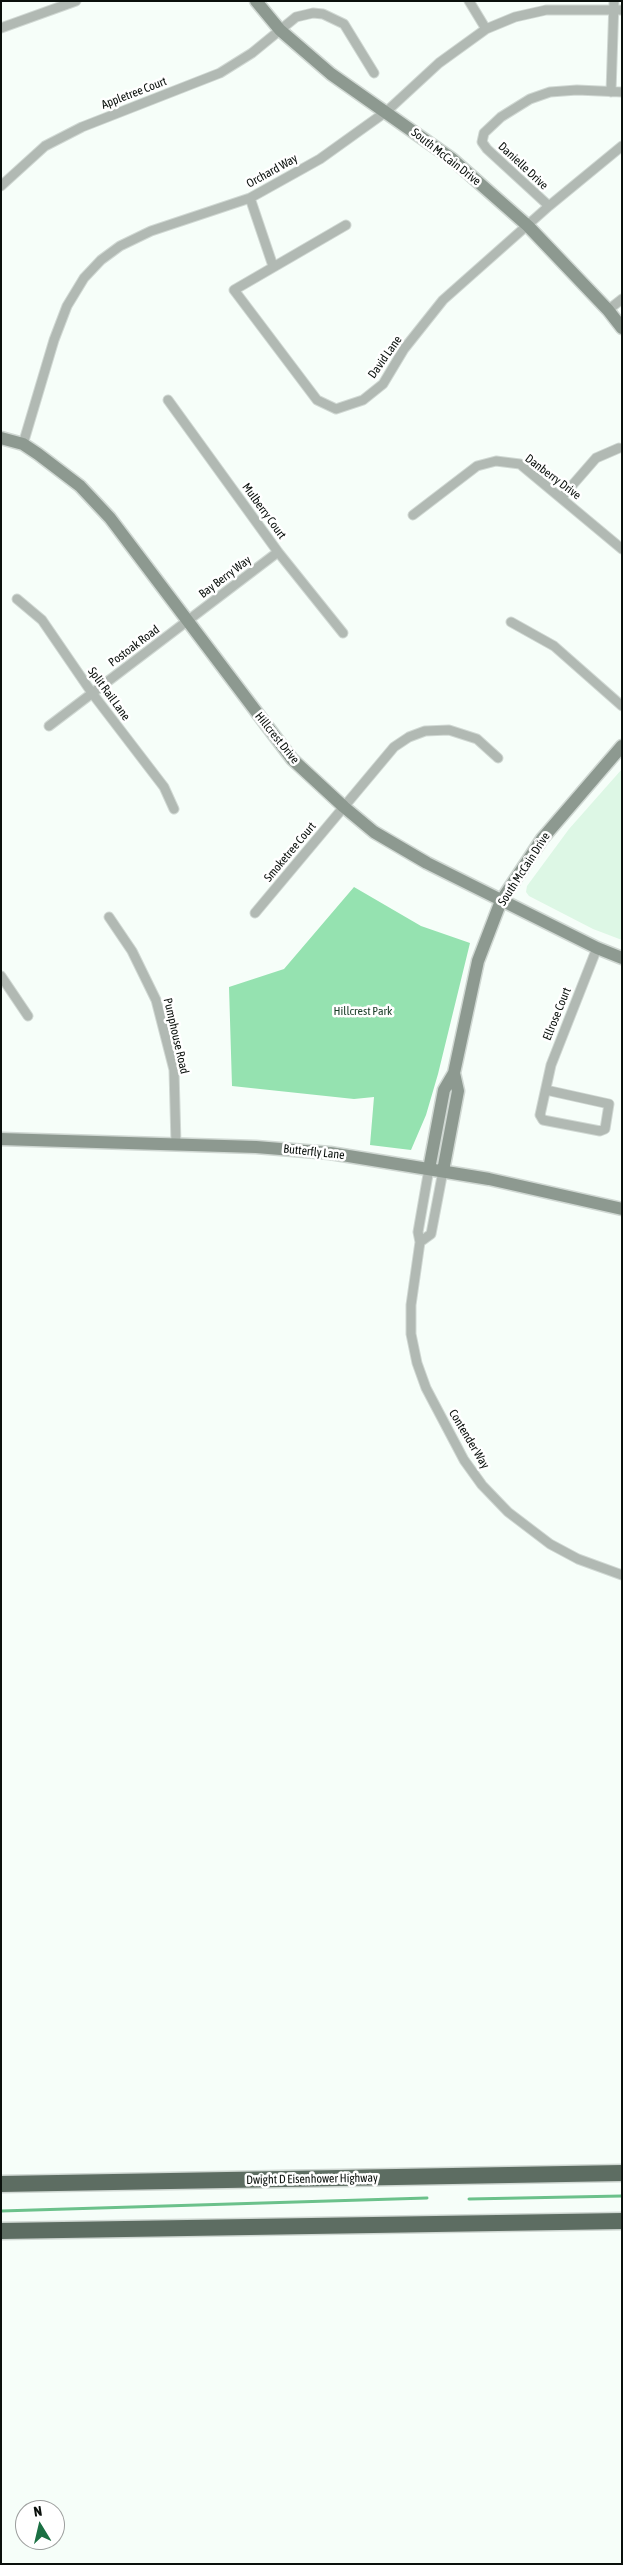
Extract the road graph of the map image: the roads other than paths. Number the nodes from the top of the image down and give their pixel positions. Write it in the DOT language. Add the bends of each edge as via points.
graph roads {
  1 [pos="76,1"];
  2 [pos="256,1"];
  3 [pos="469,1"];
  4 [pos="583,5"];
  5 [pos="616,7"];
  6 [pos="1,28"];
  7 [pos="486,29"];
  8 [pos="280,30"];
  9 [pos="374,73"];
  10 [pos="611,92"];
  11 [pos="622,92"];
  12 [pos="387,112"];
  13 [pos="622,146"];
  14 [pos="1,186"];
  15 [pos="250,198"];
  16 [pos="549,206"];
  17 [pos="346,225"];
  18 [pos="528,226"];
  19 [pos="273,266"];
  20 [pos="622,299"];
  21 [pos="608,310"];
  22 [pos="622,328"];
  23 [pos="168,400"];
  24 [pos="1,438"];
  25 [pos="23,444"];
  26 [pos="619,448"];
  27 [pos="562,497"];
  28 [pos="413,515"];
  29 [pos="622,549"];
  30 [pos="278,552"];
  31 [pos="17,600"];
  32 [pos="186,621"];
  33 [pos="511,622"];
  34 [pos="343,633"];
  35 [pos="92,693"];
  36 [pos="622,706"];
  37 [pos="48,726"];
  38 [pos="622,746"];
  39 [pos="498,758"];
  40 [pos="344,807"];
  41 [pos="174,809"];
  42 [pos="501,901"];
  43 [pos="255,913"];
  44 [pos="109,917"];
  45 [pos="597,948"];
  46 [pos="622,958"];
  47 [pos="1,976"];
  48 [pos="28,1016"];
  49 [pos="454,1073"];
  50 [pos="546,1090"];
  51 [pos="1,1139"];
  52 [pos="176,1144"];
  53 [pos="429,1169"];
  54 [pos="444,1171"];
  55 [pos="622,1209"];
  56 [pos="420,1242"];
  57 [pos="622,1575"];
  58 [pos="622,2173"];
  59 [pos="1,2184"];
  60 [pos="622,2221"];
  61 [pos="1,2231"];
  1 -- 6 [label="street"];
  2 -- 8 [label="street, South McCain Drive"];
  3 -- 7 [label="street"];
  4 -- 5 [label="street, Orchard Way"];
  4 -- 7 [label="street, Orchard Way" via="515,16"];
  5 -- 10 [label="street"];
  7 -- 12 [label="street, Orchard Way" via="439,63"];
  8 -- 9 [label="street, Appletree Court" via="296,16 313,13 335,18 344,24"];
  8 -- 12 [label="street, South McCain Drive" via="331,74"];
  8 -- 14 [label="street, Appletree Court" via="220,73 82,127 45,146"];
  10 -- 11 [label="street, Danielle Drive"];
  10 -- 16 [label="street, Danielle Drive" via="550,92 530,99 501,117 484,133 482,142 487,149"];
  12 -- 15 [label="street, Orchard Way" via="320,159"];
  12 -- 18 [label="street, South McCain Drive" via="452,159"];
  13 -- 16 [label="street, Danielle Drive"];
  15 -- 19 [label="street"];
  15 -- 25 [label="street, Orchard Way" via="151,231 120,246 84,278 67,306 54,340"];
  16 -- 18 [label="street, Danielle Drive"];
  17 -- 19 [label="street, David Lane"];
  18 -- 19 [label="street, David Lane" via="442,300 404,349 383,384 363,400 336,409 317,400 234,290"];
  18 -- 21 [label="street, South McCain Drive"];
  20 -- 21 [label="street"];
  21 -- 22 [label="street, South McCain Drive"];
  23 -- 30 [label="street, Mulberry Court"];
  24 -- 25 [label="street, Hillcrest Drive"];
  25 -- 32 [label="street, Hillcrest Drive" via="80,486 110,518"];
  26 -- 27 [label="street" via="596,458"];
  27 -- 28 [label="street, Danberry Drive" via="520,464 496,461 477,466"];
  27 -- 29 [label="street, Danberry Drive"];
  30 -- 32 [label="street, Bay Berry Way"];
  30 -- 34 [label="street, Mulberry Court"];
  31 -- 35 [label="street, Split Rail Lane" via="42,620"];
  32 -- 35 [label="street, Postoak Road"];
  32 -- 40 [label="street, Hillcrest Drive" via="292,759"];
  33 -- 36 [label="street" via="554,646"];
  35 -- 37 [label="street, Postoak Road"];
  35 -- 41 [label="street, Split Rail Lane" via="164,787"];
  38 -- 42 [label="street, South McCain Drive" via="542,839"];
  39 -- 40 [label="street, Smoketree Court" via="477,739 465,734 425,730 394,748"];
  40 -- 42 [label="street, Hillcrest Drive" via="374,832"];
  40 -- 43 [label="street, Smoketree Court"];
  42 -- 45 [label="street, Hillcrest Drive"];
  42 -- 49 [label="street, South McCain Drive" via="478,961"];
  44 -- 52 [label="street, Pumphouse Road" via="132,951 156,1000 174,1070"];
  45 -- 46 [label="street, Hillcrest Drive"];
  45 -- 50 [label="street, Ellrose Court" via="551,1065"];
  47 -- 48 [label="street"];
  49 -- 53 [label="street, South McCain Drive" via="444,1090"];
  49 -- 54 [label="street, South McCain Drive" via="458,1091"];
  50 -- 50 [label="street, Ellrose Court" via="540,1115 544,1120 600,1131 605,1129 609,1104"];
  51 -- 52 [label="street, Butterfly Lane"];
  52 -- 53 [label="street, Butterfly Lane" via="330,1153"];
  53 -- 54 [label="street, Butterfly Lane"];
  53 -- 56 [label="street, Contender Way" via="418,1232"];
  54 -- 55 [label="street, Butterfly Lane"];
  54 -- 56 [label="street, Contender Way" via="431,1234"];
  56 -- 57 [label="street, Contender Way" via="410,1334 426,1388 464,1460 508,1512 536,1534 578,1559"];
  58 -- 59 [label="highway, Dwight D Eisenhower Highway"];
  60 -- 61 [label="highway"];
}
